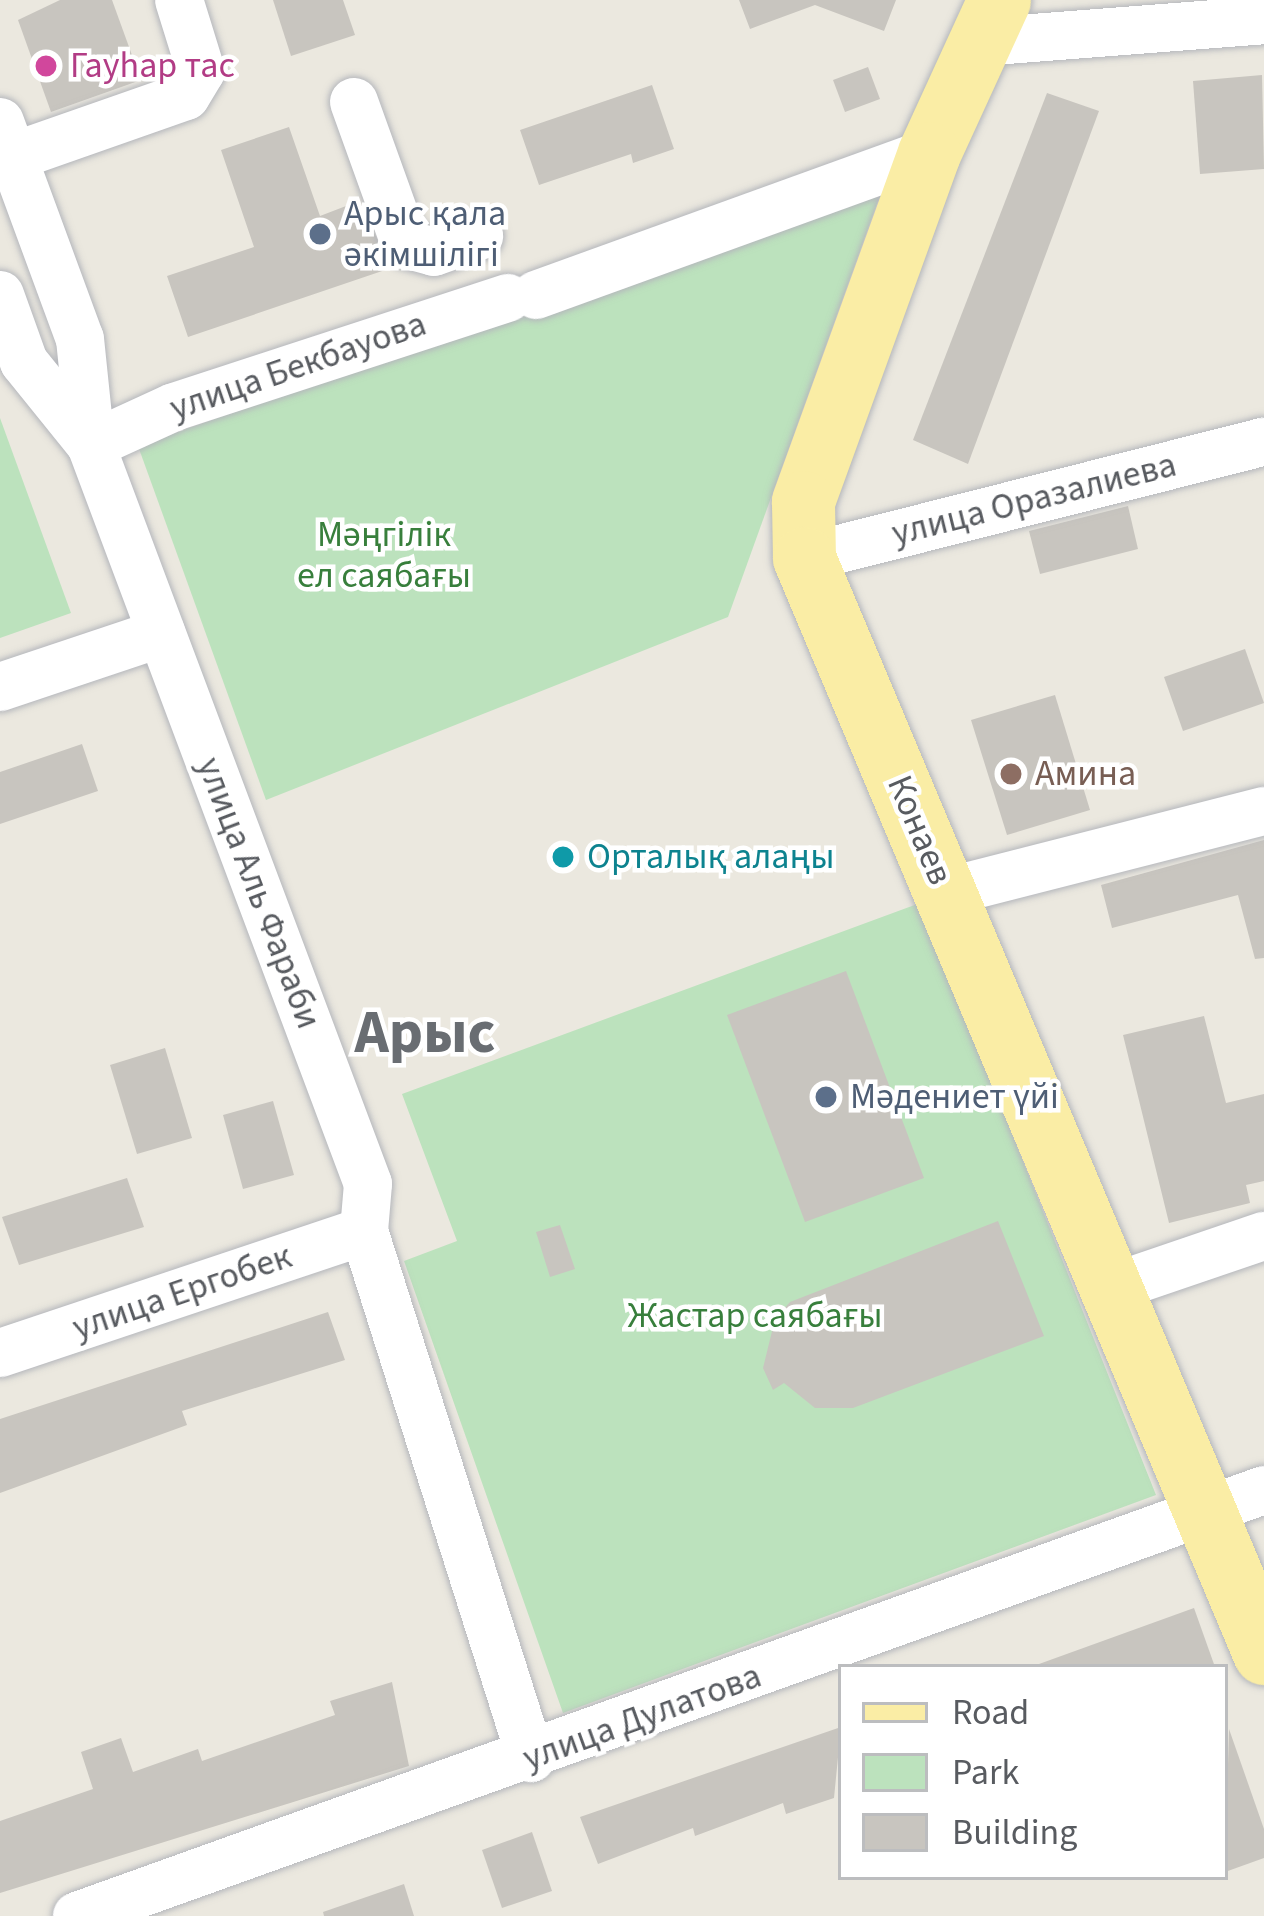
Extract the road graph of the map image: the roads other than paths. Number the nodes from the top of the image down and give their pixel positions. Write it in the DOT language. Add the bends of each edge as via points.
graph roads {
  1 [pos="179,0"];
  2 [pos="1264,20"];
  3 [pos="990,21"];
  4 [pos="354,102"];
  5 [pos="6,140"];
  6 [pos="929,153"];
  7 [pos="0,295"];
  8 [pos="507,299"];
  9 [pos="1264,442"];
  10 [pos="91,445"];
  11 [pos="804,558"];
  12 [pos="161,633"];
  13 [pos="0,688"];
  14 [pos="1264,811"];
  15 [pos="946,892"];
  16 [pos="364,1231"];
  17 [pos="1264,1236"];
  18 [pos="1108,1289"];
  19 [pos="0,1354"];
  20 [pos="1264,1490"];
  21 [pos="1206,1512"];
  22 [pos="1264,1653"];
  23 [pos="531,1758"];
  24 [pos="77,1916"];
  1 -- 5 [label="street" via="201,71 187,96"];
  2 -- 3 [label="street"];
  3 -- 6 [label="main road, Конаев"];
  4 -- 8 [label="street" via="405,244 413,252 468,240"];
  5 -- 10 [label="street, улица Аль Фараби" via="80,339"];
  6 -- 8 [label="street, улица Бекбауова"];
  6 -- 11 [label="main road, Конаев" via="803,502"];
  7 -- 10 [label="street, улица Аль Фараби" via="24,362"];
  8 -- 10 [label="street, улица Бекбауова" via="174,407"];
  9 -- 11 [label="street, улица Оразалиева"];
  10 -- 12 [label="street, улица Аль Фараби"];
  11 -- 15 [label="main road, Конаев"];
  12 -- 13 [label="street"];
  12 -- 16 [label="street, улица Аль Фараби" via="368,1184"];
  14 -- 15 [label="street"];
  15 -- 18 [label="main road, Конаев"];
  16 -- 19 [label="street, улица Ергобек"];
  16 -- 23 [label="street, улица Аль Фараби"];
  17 -- 18 [label="street"];
  18 -- 21 [label="main road, Конаев"];
  20 -- 21 [label="street, улица Дулатова"];
  21 -- 22 [label="main road, Конаев"];
  21 -- 23 [label="street, улица Дулатова"];
  23 -- 24 [label="street, улица Дулатова"];
}
